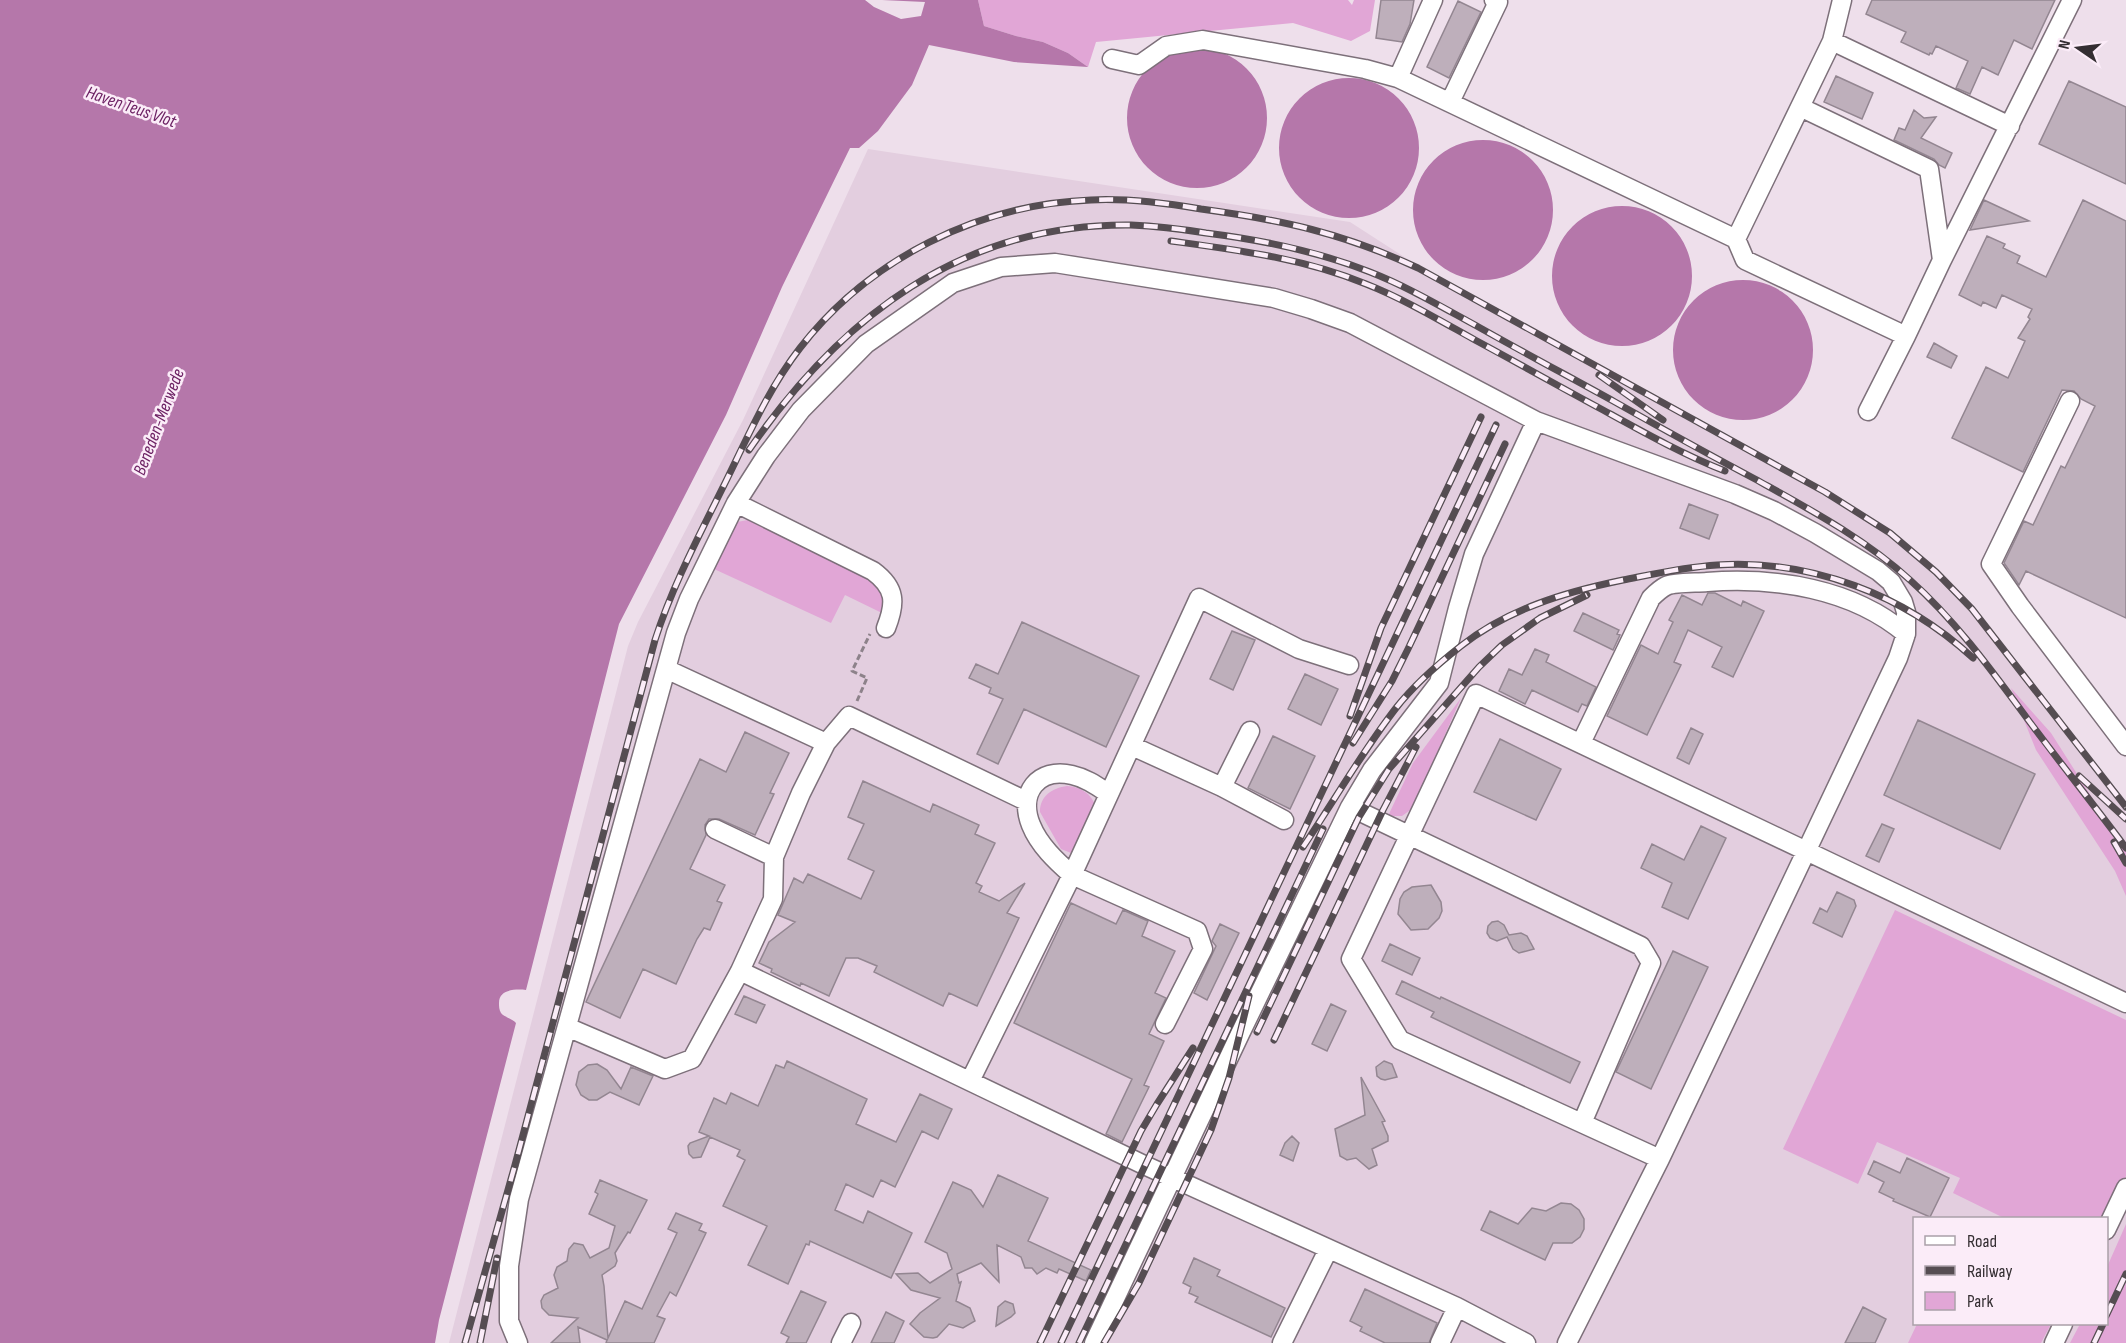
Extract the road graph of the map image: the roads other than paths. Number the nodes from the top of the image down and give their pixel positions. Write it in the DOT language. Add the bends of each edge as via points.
graph roads {
  1 [pos="1433,0"];
  2 [pos="1494,0"];
  3 [pos="1842,0"];
  4 [pos="2072,0"];
  5 [pos="1832,41"];
  6 [pos="1112,59"];
  7 [pos="1398,78"];
  8 [pos="1450,102"];
  9 [pos="1800,107"];
  10 [pos="2010,126"];
  11 [pos="1736,239"];
  12 [pos="1942,260"];
  13 [pos="1906,336"];
  14 [pos="2070,400"];
  15 [pos="1868,411"];
  16 [pos="1536,421"];
  17 [pos="736,503"];
  18 [pos="886,628"];
  19 [pos="1906,634"];
  20 [pos="1349,665"];
  21 [pos="666,669"];
  22 [pos="1250,731"];
  23 [pos="826,743"];
  24 [pos="1581,743"];
  25 [pos="1132,746"];
  26 [pos="2126,746"];
  27 [pos="1222,788"];
  28 [pos="1109,794"];
  29 [pos="1026,801"];
  30 [pos="1350,807"];
  31 [pos="1284,820"];
  32 [pos="715,829"];
  33 [pos="1410,836"];
  34 [pos="1806,852"];
  35 [pos="774,857"];
  36 [pos="1072,875"];
  37 [pos="740,971"];
  38 [pos="2126,1003"];
  39 [pos="1165,1024"];
  40 [pos="567,1027"];
  41 [pos="970,1081"];
  42 [pos="1582,1123"];
  43 [pos="1660,1159"];
  44 [pos="1173,1177"];
  45 [pos="2126,1188"];
  46 [pos="2108,1226"];
  47 [pos="1328,1250"];
  48 [pos="1457,1307"];
  49 [pos="851,1323"];
  50 [pos="2062,1325"];
  51 [pos="518,1343"];
  52 [pos="841,1343"];
  53 [pos="1094,1343"];
  54 [pos="1282,1343"];
  55 [pos="1440,1343"];
  56 [pos="1526,1343"];
  57 [pos="1567,1343"];
  58 [pos="2054,1343"];
  1 -- 7 [label="lane"];
  2 -- 8 [label="lane" via="1498,2"];
  3 -- 5 [label="lane"];
  4 -- 10 [label="lane"];
  5 -- 9 [label="lane"];
  5 -- 10 [label="lane"];
  6 -- 7 [label="lane" via="1139,65 1166,46 1203,40"];
  7 -- 8 [label="lane"];
  8 -- 11 [label="lane"];
  9 -- 11 [label="lane"];
  9 -- 12 [label="lane" via="1929,169"];
  10 -- 12 [label="lane"];
  11 -- 13 [label="lane" via="1745,260"];
  12 -- 13 [label="lane"];
  13 -- 15 [label="lane"];
  14 -- 26 [label="lane" via="1991,564"];
  16 -- 17 [label="lane" via="1350,323 1274,298 1055,263 1001,267 952,283 866,344 801,410"];
  16 -- 19 [label="lane" via="1735,494 1815,532 1891,582 1905,609"];
  16 -- 30 [label="lane" via="1474,554 1438,683 1372,770"];
  17 -- 18 [label="lane" via="880,576 893,597"];
  17 -- 21 [label="lane" via="689,599"];
  19 -- 24 [label="lane" via="1868,607 1806,588 1736,580 1666,586 1651,598"];
  19 -- 34 [label="lane"];
  20 -- 25 [label="lane" via="1299,649 1199,598"];
  21 -- 23 [label="lane"];
  21 -- 40 [label="lane"];
  22 -- 27 [label="lane"];
  23 -- 29 [label="lane" via="849,716"];
  23 -- 35 [label="lane"];
  24 -- 33 [label="lane" via="1476,694"];
  24 -- 34 [label="lane"];
  25 -- 27 [label="lane"];
  25 -- 28 [label="lane"];
  27 -- 31 [label="lane"];
  28 -- 29 [label="lane" via="1086,779 1053,773 1030,788"];
  28 -- 36 [label="lane"];
  29 -- 36 [label="lane" via="1038,839"];
  30 -- 33 [label="lane"];
  30 -- 44 [label="lane"];
  32 -- 35 [label="lane"];
  33 -- 42 [label="lane" via="1352,959 1370,990 1400,1040"];
  33 -- 42 [label="lane" via="1641,946 1652,963"];
  34 -- 38 [label="lane"];
  34 -- 43 [label="lane"];
  35 -- 37 [label="lane" via="773,899"];
  36 -- 39 [label="lane" via="1197,930 1203,950"];
  36 -- 41 [label="lane"];
  37 -- 40 [label="lane" via="692,1059 665,1069"];
  37 -- 41 [label="lane"];
  40 -- 51 [label="lane" via="519,1199 509,1266 509,1321"];
  41 -- 44 [label="lane"];
  42 -- 43 [label="lane"];
  43 -- 57 [label="lane"];
  44 -- 47 [label="lane"];
  44 -- 53 [label="lane"];
  45 -- 46 [label="lane"];
  47 -- 48 [label="lane"];
  47 -- 54 [label="lane"];
  48 -- 55 [label="lane"];
  48 -- 56 [label="lane"];
  49 -- 52 [label="lane"];
  50 -- 58 [label="lane"];
}
